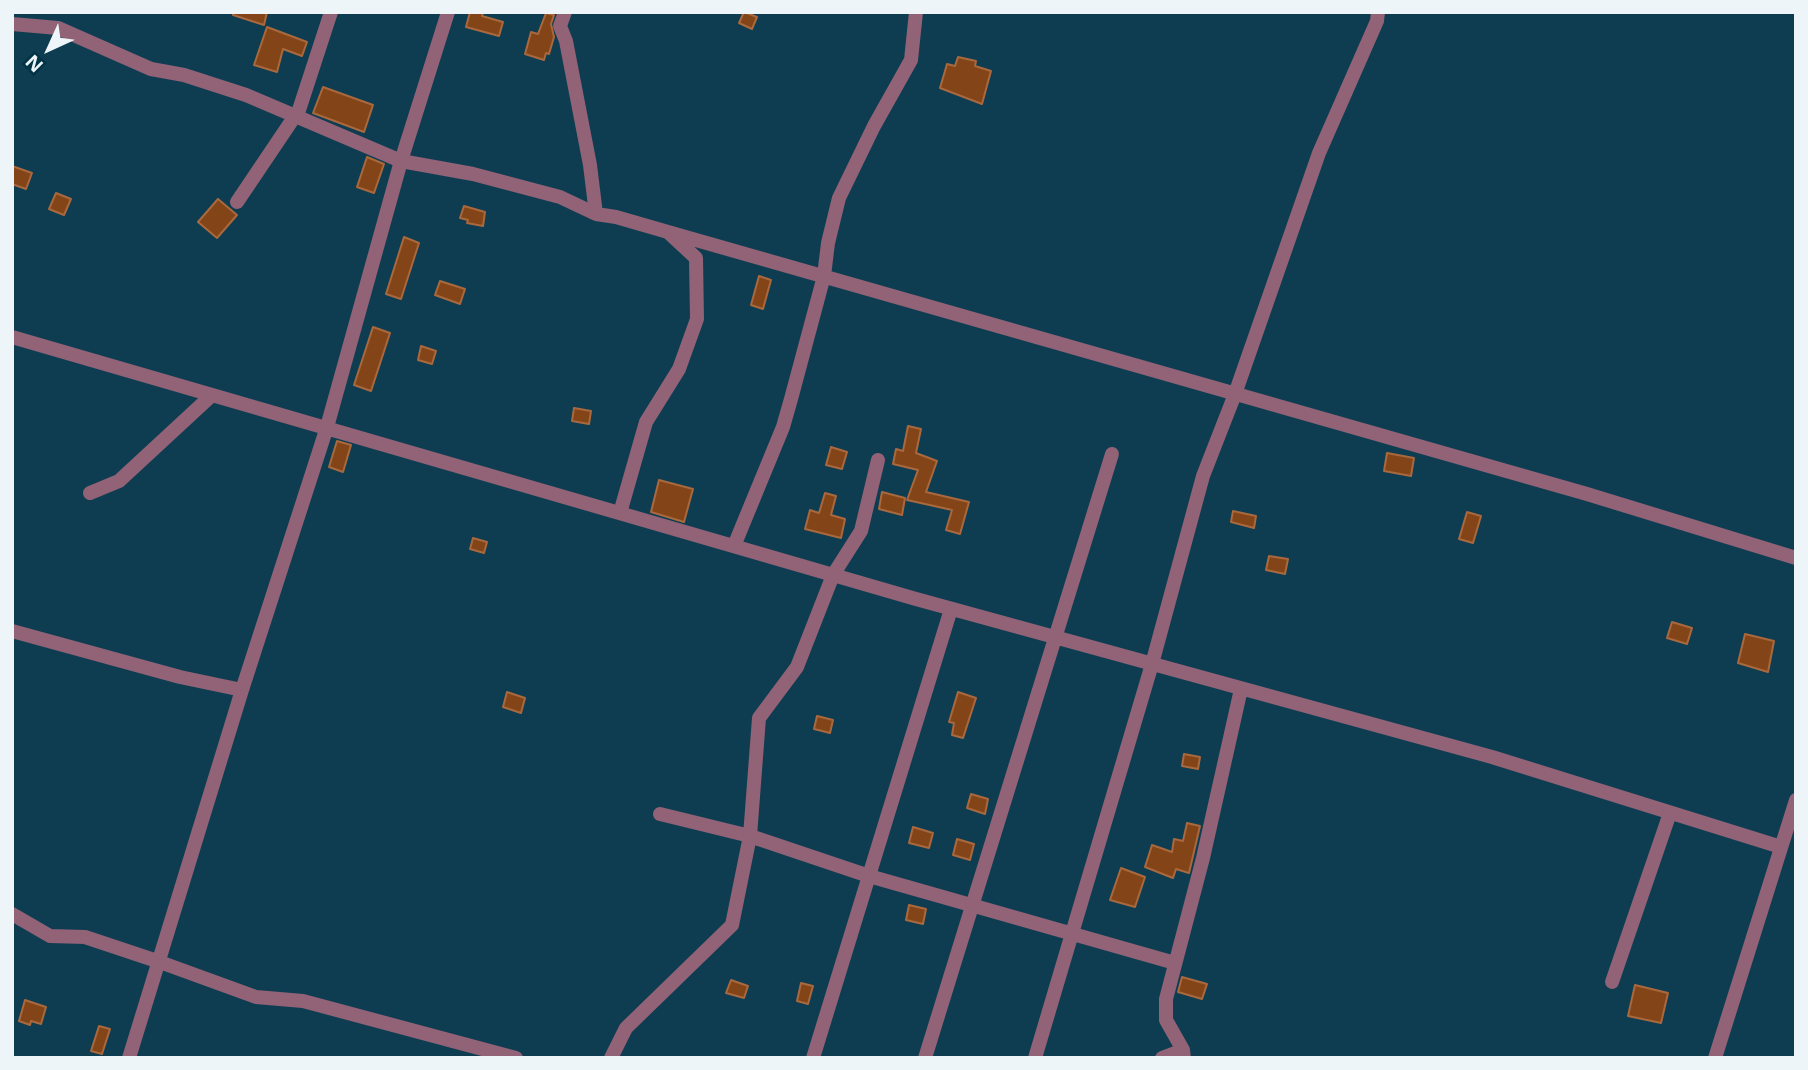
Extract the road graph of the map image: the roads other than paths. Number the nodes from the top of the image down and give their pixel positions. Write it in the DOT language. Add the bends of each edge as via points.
graph roads {
  1 [pos="331,12"];
  2 [pos="448,12"];
  3 [pos="565,12"];
  4 [pos="916,12"];
  5 [pos="1378,12"];
  6 [pos="12,24"];
  7 [pos="296,115"];
  8 [pos="401,161"];
  9 [pos="237,201"];
  10 [pos="596,214"];
  11 [pos="668,232"];
  12 [pos="824,276"];
  13 [pos="12,337"];
  14 [pos="1235,394"];
  15 [pos="212,395"];
  16 [pos="327,427"];
  17 [pos="1112,454"];
  18 [pos="878,460"];
  19 [pos="90,493"];
  20 [pos="620,513"];
  21 [pos="734,546"];
  22 [pos="1796,558"];
  23 [pos="833,575"];
  24 [pos="951,609"];
  25 [pos="12,631"];
  26 [pos="1055,637"];
  27 [pos="1152,664"];
  28 [pos="1241,689"];
  29 [pos="242,690"];
  30 [pos="1796,800"];
  31 [pos="1670,813"];
  32 [pos="660,814"];
  33 [pos="750,836"];
  34 [pos="1781,847"];
  35 [pos="869,876"];
  36 [pos="972,906"];
  37 [pos="12,914"];
  38 [pos="1071,934"];
  39 [pos="157,961"];
  40 [pos="1175,963"];
  41 [pos="1612,982"];
  42 [pos="1183,1054"];
  43 [pos="129,1058"];
  44 [pos="516,1058"];
  45 [pos="611,1058"];
  46 [pos="813,1058"];
  47 [pos="925,1058"];
  48 [pos="1035,1058"];
  49 [pos="1162,1058"];
  50 [pos="1715,1058"];
  1 -- 7 [label="street"];
  2 -- 8 [label="street"];
  3 -- 10 [label="street" via="560,26"];
  4 -- 12 [label="street" via="911,61 839,198"];
  5 -- 14 [label="street" via="1319,153"];
  6 -- 7 [label="street" via="58,28 151,69 184,75"];
  7 -- 8 [label="street"];
  7 -- 9 [label="street"];
  8 -- 10 [label="street" via="560,197"];
  8 -- 16 [label="street"];
  10 -- 11 [label="street"];
  11 -- 12 [label="street"];
  11 -- 20 [label="street" via="696,258 697,319 679,369 646,422"];
  12 -- 14 [label="street"];
  12 -- 21 [label="street" via="783,427"];
  13 -- 15 [label="street"];
  14 -- 22 [label="street"];
  14 -- 27 [label="street" via="1203,476"];
  15 -- 16 [label="street"];
  15 -- 19 [label="street" via="119,481"];
  16 -- 20 [label="street"];
  16 -- 29 [label="street"];
  17 -- 26 [label="street"];
  18 -- 23 [label="street" via="861,531"];
  20 -- 21 [label="street"];
  21 -- 23 [label="street"];
  23 -- 24 [label="street"];
  23 -- 33 [label="street" via="797,667 759,718"];
  24 -- 26 [label="street"];
  24 -- 35 [label="street"];
  25 -- 29 [label="street"];
  26 -- 27 [label="street"];
  26 -- 36 [label="street"];
  27 -- 28 [label="street"];
  27 -- 38 [label="street"];
  28 -- 31 [label="street" via="1492,757"];
  28 -- 40 [label="street"];
  29 -- 39 [label="street"];
  30 -- 34 [label="street"];
  31 -- 34 [label="street"];
  31 -- 41 [label="street"];
  32 -- 33 [label="street"];
  33 -- 35 [label="street"];
  33 -- 45 [label="street" via="732,925 626,1028"];
  34 -- 50 [label="street"];
  35 -- 36 [label="street"];
  35 -- 46 [label="street"];
  36 -- 38 [label="street"];
  36 -- 47 [label="street"];
  37 -- 39 [label="street" via="50,936 85,937"];
  38 -- 40 [label="street"];
  38 -- 48 [label="street"];
  39 -- 43 [label="street"];
  39 -- 44 [label="street" via="256,998 303,1002"];
  40 -- 42 [label="street" via="1166,1020"];
  42 -- 49 [label="street"];
}
